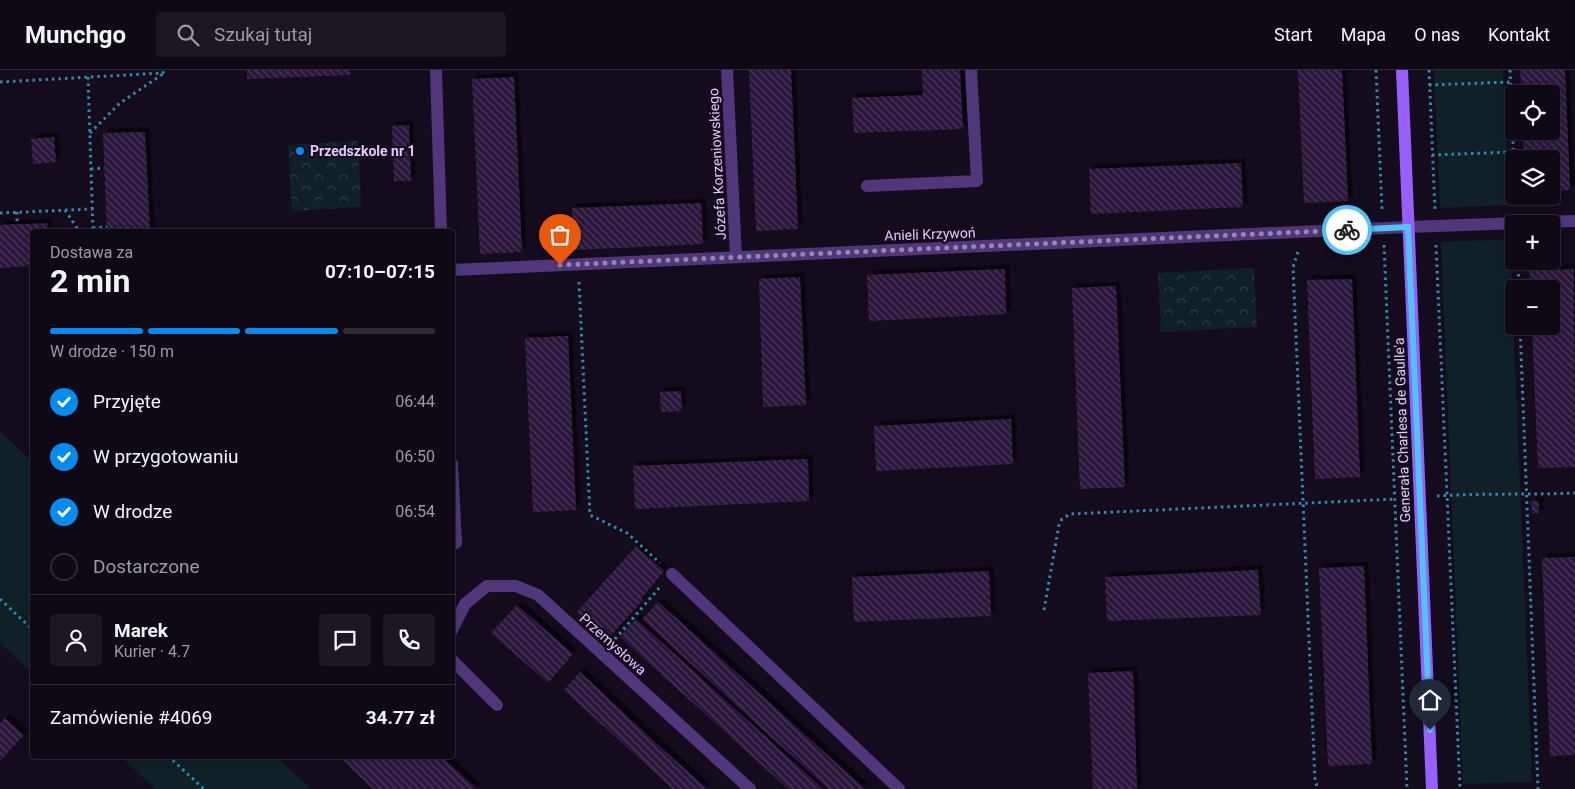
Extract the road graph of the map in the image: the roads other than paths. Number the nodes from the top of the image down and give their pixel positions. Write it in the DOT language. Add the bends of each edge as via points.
graph roads {
  1 [pos="436,70"];
  2 [pos="727,70"];
  3 [pos="971,70"];
  4 [pos="1402,70"];
  5 [pos="867,186"];
  6 [pos="1575,221"];
  7 [pos="1408,227"];
  8 [pos="441,229"];
  9 [pos="736,257"];
  10 [pos="455,270"];
  11 [pos="455,523"];
  12 [pos="456,543"];
  13 [pos="672,574"];
  14 [pos="455,624"];
  15 [pos="455,663"];
  16 [pos="497,705"];
  17 [pos="750,789"];
  18 [pos="899,789"];
  19 [pos="1432,789"];
  1 -- 8 [label="street"];
  2 -- 9 [label="street, Józefa Korzeniowskiego"];
  3 -- 5 [label="street" via="977,181"];
  4 -- 7 [label="main road, Generała Charlesa de Gaulle'a"];
  6 -- 7 [label="street, Anieli Krzywoń"];
  7 -- 9 [label="street, Anieli Krzywoń"];
  7 -- 19 [label="main road, Generała Charlesa de Gaulle'a"];
  9 -- 10 [label="street, Anieli Krzywoń"];
  11 -- 12 [label="street"];
  13 -- 18 [label="street"];
  14 -- 17 [label="street, Przemysłowa" via="465,604 487,586 516,586 538,595"];
  15 -- 16 [label="street"];
}
